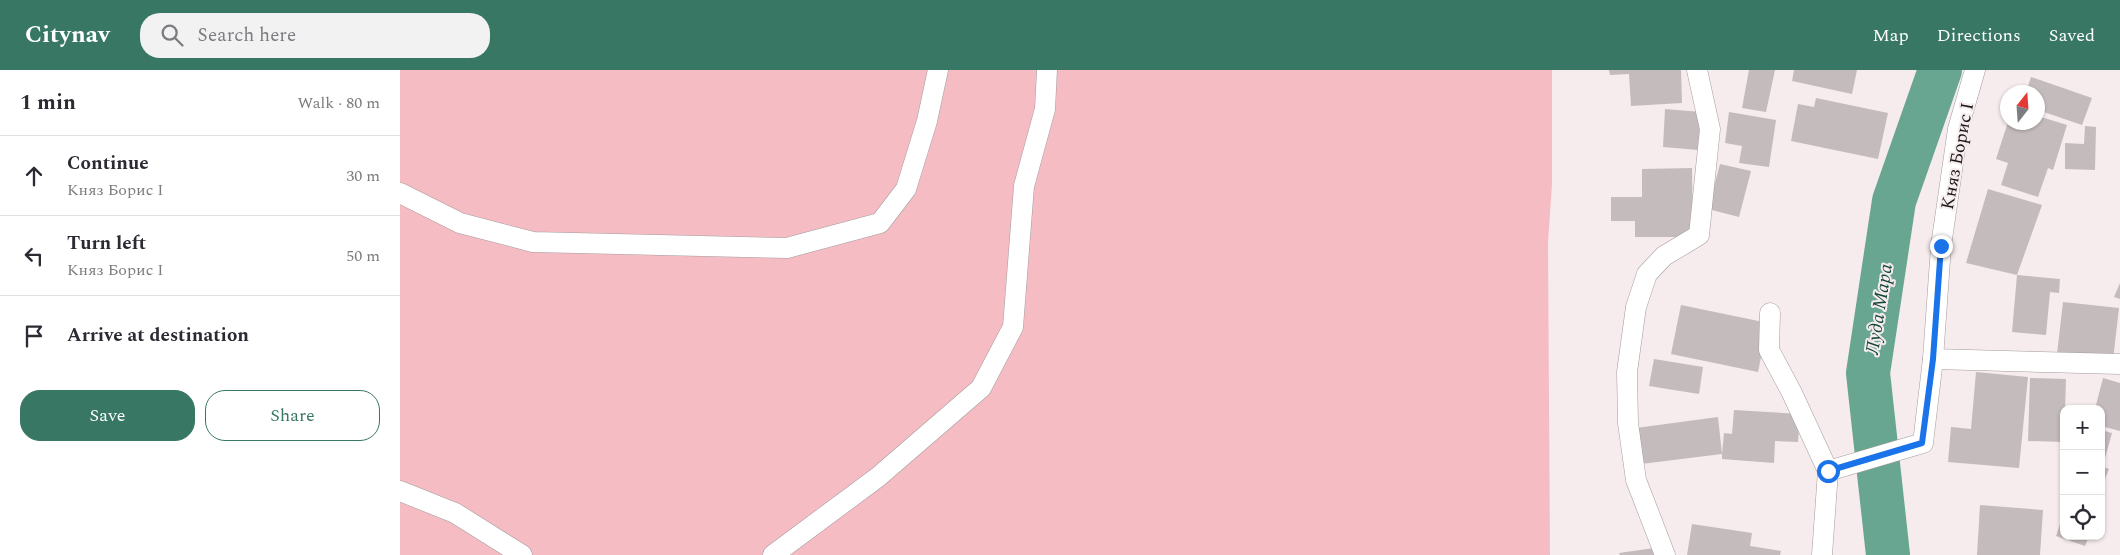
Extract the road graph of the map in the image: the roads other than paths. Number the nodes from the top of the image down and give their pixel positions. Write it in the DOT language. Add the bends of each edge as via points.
graph roads {
  1 [pos="938,70"];
  2 [pos="1047,70"];
  3 [pos="1697,70"];
  4 [pos="1975,70"];
  5 [pos="400,193"];
  6 [pos="1770,313"];
  7 [pos="1933,359"];
  8 [pos="2120,364"];
  9 [pos="1828,471"];
  10 [pos="400,491"];
  11 [pos="522,555"];
  12 [pos="774,555"];
  13 [pos="1665,555"];
  14 [pos="1822,555"];
  1 -- 5 [label="street" via="927,121 906,189 880,223 787,248 533,242 460,223"];
  2 -- 12 [label="street" via="1044,109 1024,186 1013,327 981,388 878,477"];
  3 -- 13 [label="street" via="1710,130 1699,235 1664,256 1647,274 1636,307 1627,372 1628,423 1636,480"];
  4 -- 7 [label="street, Княз Борис I" via="1958,129 1941,246"];
  6 -- 9 [label="street" via="1769,350"];
  7 -- 8 [label="street"];
  7 -- 9 [label="street, Княз Борис I" via="1922,443"];
  9 -- 14 [label="street"];
  10 -- 11 [label="street" via="455,513"];
}
